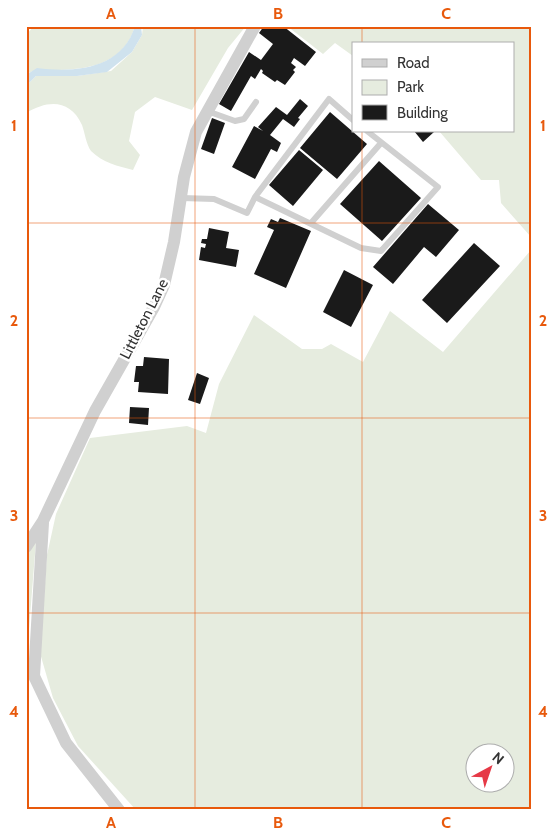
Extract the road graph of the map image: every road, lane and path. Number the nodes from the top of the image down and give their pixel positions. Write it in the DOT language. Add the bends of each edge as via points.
graph roads {
  1 [pos="255,26"];
  2 [pos="256,102"];
  3 [pos="207,111"];
  4 [pos="352,119"];
  5 [pos="368,132"];
  6 [pos="382,143"];
  7 [pos="255,197"];
  8 [pos="182,198"];
  9 [pos="311,222"];
  10 [pos="43,520"];
  11 [pos="26,547"];
  12 [pos="119,810"];
  1 -- 3 [label="street, Littleton Lane"];
  2 -- 3 [label="lane" via="244,119 235,121"];
  3 -- 8 [label="street, Littleton Lane" via="196,132"];
  4 -- 7 [label="lane" via="329,100"];
  5 -- 6 [label="lane"];
  6 -- 9 [label="lane"];
  6 -- 9 [label="lane" via="438,188 380,251 361,248"];
  7 -- 8 [label="lane" via="247,213 214,199"];
  7 -- 9 [label="lane"];
  8 -- 10 [label="street, Littleton Lane" via="164,285 95,411"];
  10 -- 11 [label="street, Littleton Lane"];
  10 -- 12 [label="street" via="34,676 66,743"];
}
